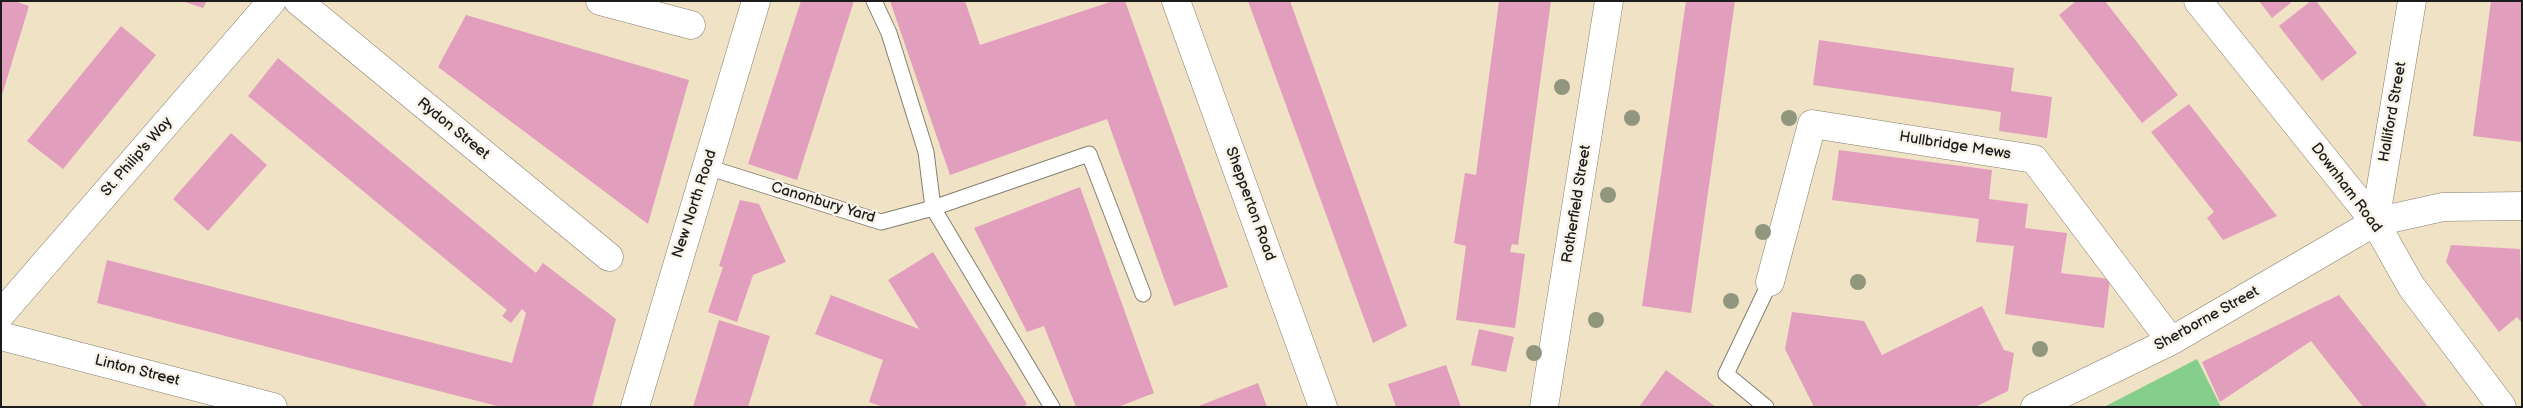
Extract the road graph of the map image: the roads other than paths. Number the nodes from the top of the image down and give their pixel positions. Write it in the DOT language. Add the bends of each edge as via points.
graph roads {
  1 [pos="272,1"];
  2 [pos="298,1"];
  3 [pos="600,1"];
  4 [pos="756,1"];
  5 [pos="874,1"];
  6 [pos="1176,1"];
  7 [pos="1609,1"];
  8 [pos="2198,1"];
  9 [pos="2412,1"];
  10 [pos="691,25"];
  11 [pos="707,167"];
  12 [pos="2522,206"];
  13 [pos="933,208"];
  14 [pos="2374,222"];
  15 [pos="609,257"];
  16 [pos="1770,282"];
  17 [pos="1143,294"];
  18 [pos="1,314"];
  19 [pos="1,336"];
  20 [pos="2171,341"];
  21 [pos="226,400"];
  22 [pos="273,407"];
  23 [pos="635,407"];
  24 [pos="1052,407"];
  25 [pos="1324,407"];
  26 [pos="1544,407"];
  27 [pos="1766,407"];
  28 [pos="2035,407"];
  29 [pos="2502,407"];
  1 -- 18 [label="street, St. Philip's Way"];
  2 -- 15 [label="street, Rydon Street"];
  3 -- 10 [label="street"];
  4 -- 11 [label="street, New North Road"];
  5 -- 13 [label="lane" via="889,33 926,152"];
  6 -- 25 [label="street, Shepperton Road"];
  7 -- 26 [label="street, Rotherfield Street"];
  8 -- 14 [label="street, Downham Road"];
  9 -- 14 [label="street, Halliford Street"];
  11 -- 13 [label="lane, Canonbury Yard" via="881,222"];
  11 -- 23 [label="street, New North Road"];
  12 -- 14 [label="street, Sherborne Street" via="2443,207"];
  13 -- 17 [label="lane, Canonbury Yard" via="1089,154"];
  13 -- 24 [label="lane"];
  14 -- 20 [label="street, Sherborne Street"];
  14 -- 29 [label="street, Downham Road" via="2411,286"];
  16 -- 20 [label="street, Hullbridge Mews" via="1812,124 2034,159"];
  16 -- 27 [label="lane" via="1726,374"];
  19 -- 21 [label="street, Linton Street"];
  20 -- 28 [label="street, Sherborne Street"];
  21 -- 22 [label="street, Linton Street"];
}
